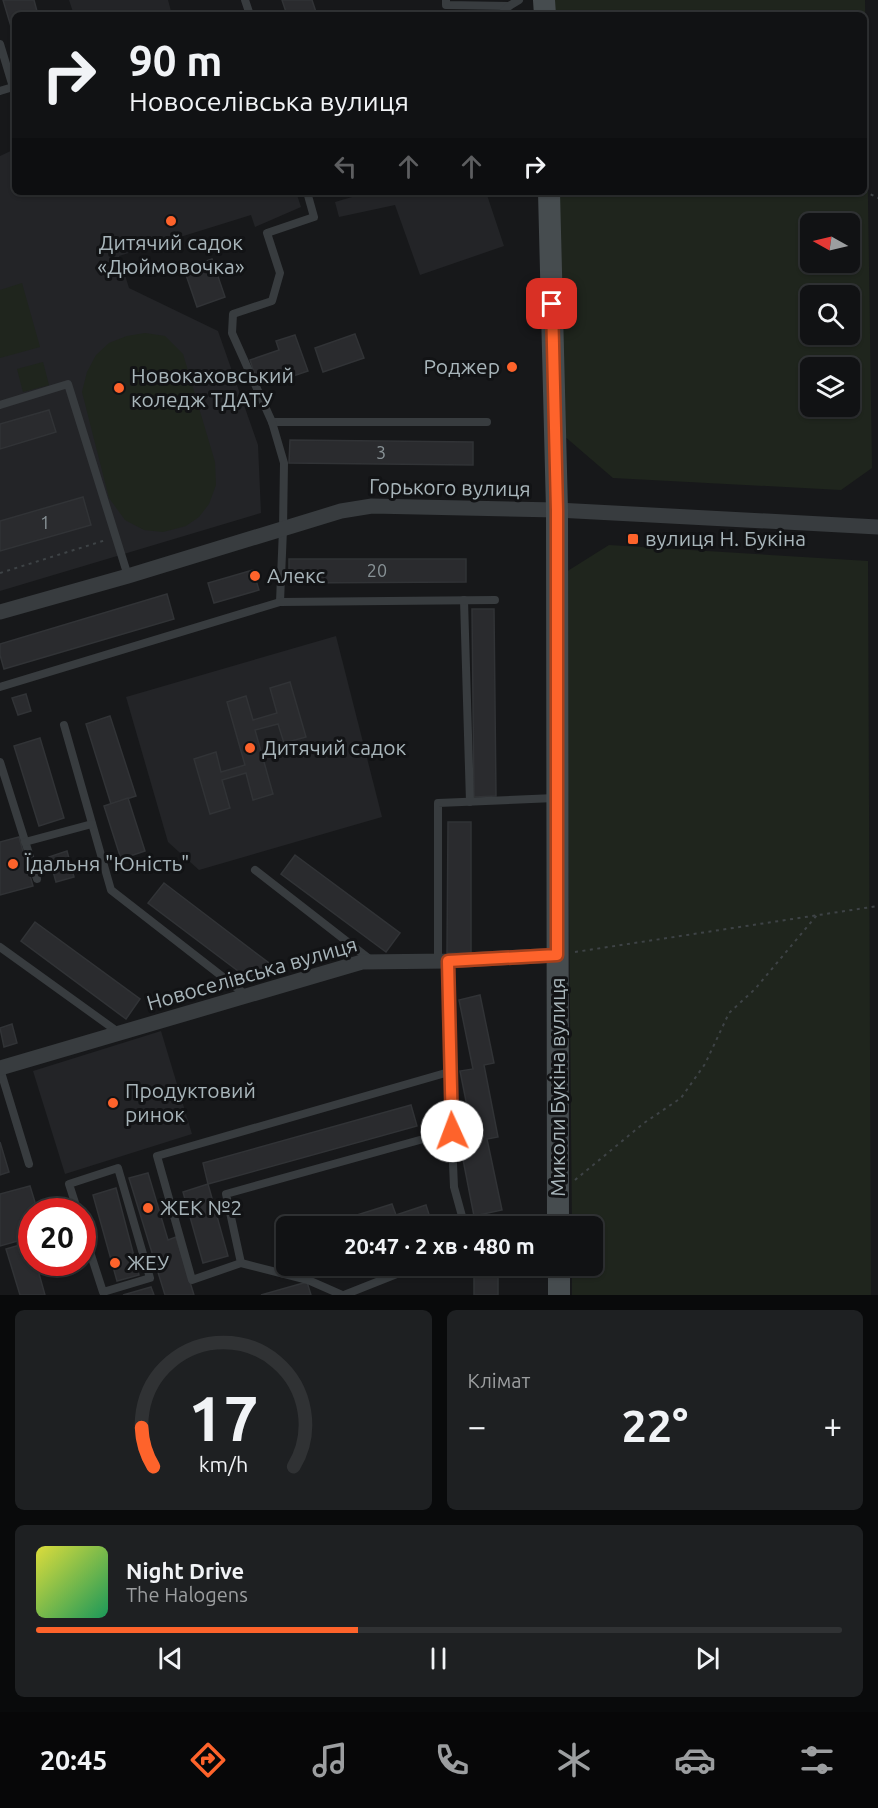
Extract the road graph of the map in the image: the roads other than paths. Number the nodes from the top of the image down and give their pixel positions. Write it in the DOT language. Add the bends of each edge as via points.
graph roads {
  1 [pos="446,0"];
  2 [pos="519,0"];
  3 [pos="509,6"];
  4 [pos="503,12"];
  5 [pos="0,44"];
  6 [pos="12,84"];
  7 [pos="308,195"];
  8 [pos="549,195"];
  9 [pos="0,405"];
  10 [pos="272,422"];
  11 [pos="487,422"];
  12 [pos="557,510"];
  13 [pos="878,527"];
  14 [pos="283,529"];
  15 [pos="128,576"];
  16 [pos="464,600"];
  17 [pos="495,600"];
  18 [pos="280,602"];
  19 [pos="0,612"];
  20 [pos="0,687"];
  21 [pos="64,725"];
  22 [pos="0,762"];
  23 [pos="557,798"];
  24 [pos="470,802"];
  25 [pos="92,824"];
  26 [pos="25,842"];
  27 [pos="255,870"];
  28 [pos="37,879"];
  29 [pos="0,947"];
  30 [pos="557,955"];
  31 [pos="443,961"];
  32 [pos="374,962"];
  33 [pos="247,996"];
  34 [pos="119,1033"];
  35 [pos="0,1068"];
  36 [pos="449,1072"];
  37 [pos="452,1131"];
  38 [pos="29,1164"];
  39 [pos="74,1198"];
  40 [pos="462,1216"];
  41 [pos="558,1216"];
  42 [pos="241,1263"];
  43 [pos="96,1271"];
  44 [pos="391,1276"];
  45 [pos="559,1276"];
  46 [pos="103,1293"];
  47 [pos="343,1295"];
  48 [pos="559,1295"];
  1 -- 3 [label="lane" via="446,5"];
  2 -- 3 [label="lane"];
  3 -- 4 [label="lane"];
  5 -- 6 [label="lane"];
  7 -- 10 [label="lane" via="314,216 267,233 280,273 272,301 233,314 232,333"];
  8 -- 12 [label="street, Миколи Букіна вулиця"];
  9 -- 15 [label="lane" via="68,384"];
  10 -- 11 [label="lane"];
  10 -- 14 [label="lane" via="284,463"];
  12 -- 13 [label="street, Горького вулиця"];
  12 -- 14 [label="street, Горького вулиця" via="372,506"];
  12 -- 23 [label="street, Миколи Букіна вулиця"];
  14 -- 15 [label="street, Горького вулиця"];
  14 -- 18 [label="lane"];
  15 -- 19 [label="street, Горького вулиця"];
  16 -- 17 [label="lane"];
  16 -- 18 [label="lane"];
  16 -- 24 [label="lane"];
  18 -- 20 [label="lane"];
  21 -- 25 [label="lane"];
  22 -- 26 [label="lane"];
  23 -- 24 [label="lane"];
  23 -- 30 [label="street, Миколи Букіна вулиця"];
  24 -- 31 [label="lane" via="438,803"];
  25 -- 26 [label="lane"];
  25 -- 33 [label="lane" via="111,890"];
  26 -- 28 [label="lane"];
  27 -- 32 [label="lane"];
  29 -- 34 [label="lane"];
  30 -- 31 [label="street, Новоселівська вулиця"];
  30 -- 41 [label="street, Миколи Букіна вулиця"];
  31 -- 32 [label="street, Новоселівська вулиця"];
  31 -- 36 [label="lane"];
  32 -- 33 [label="street, Новоселівська вулиця" via="362,962"];
  33 -- 34 [label="street, Новоселівська вулиця"];
  34 -- 35 [label="street, Новоселівська вулиця"];
  35 -- 38 [label="lane"];
  36 -- 37 [label="lane"];
  36 -- 42 [label="lane" via="157,1156 192,1280"];
  37 -- 40 [label="lane" via="454,1187"];
  37 -- 42 [label="lane" via="226,1194"];
  39 -- 46 [label="lane" via="69,1184 118,1168 150,1278"];
  42 -- 47 [label="lane" via="308,1280"];
  43 -- 46 [label="lane"];
  44 -- 47 [label="lane"];
  45 -- 48 [label="street"];
}
